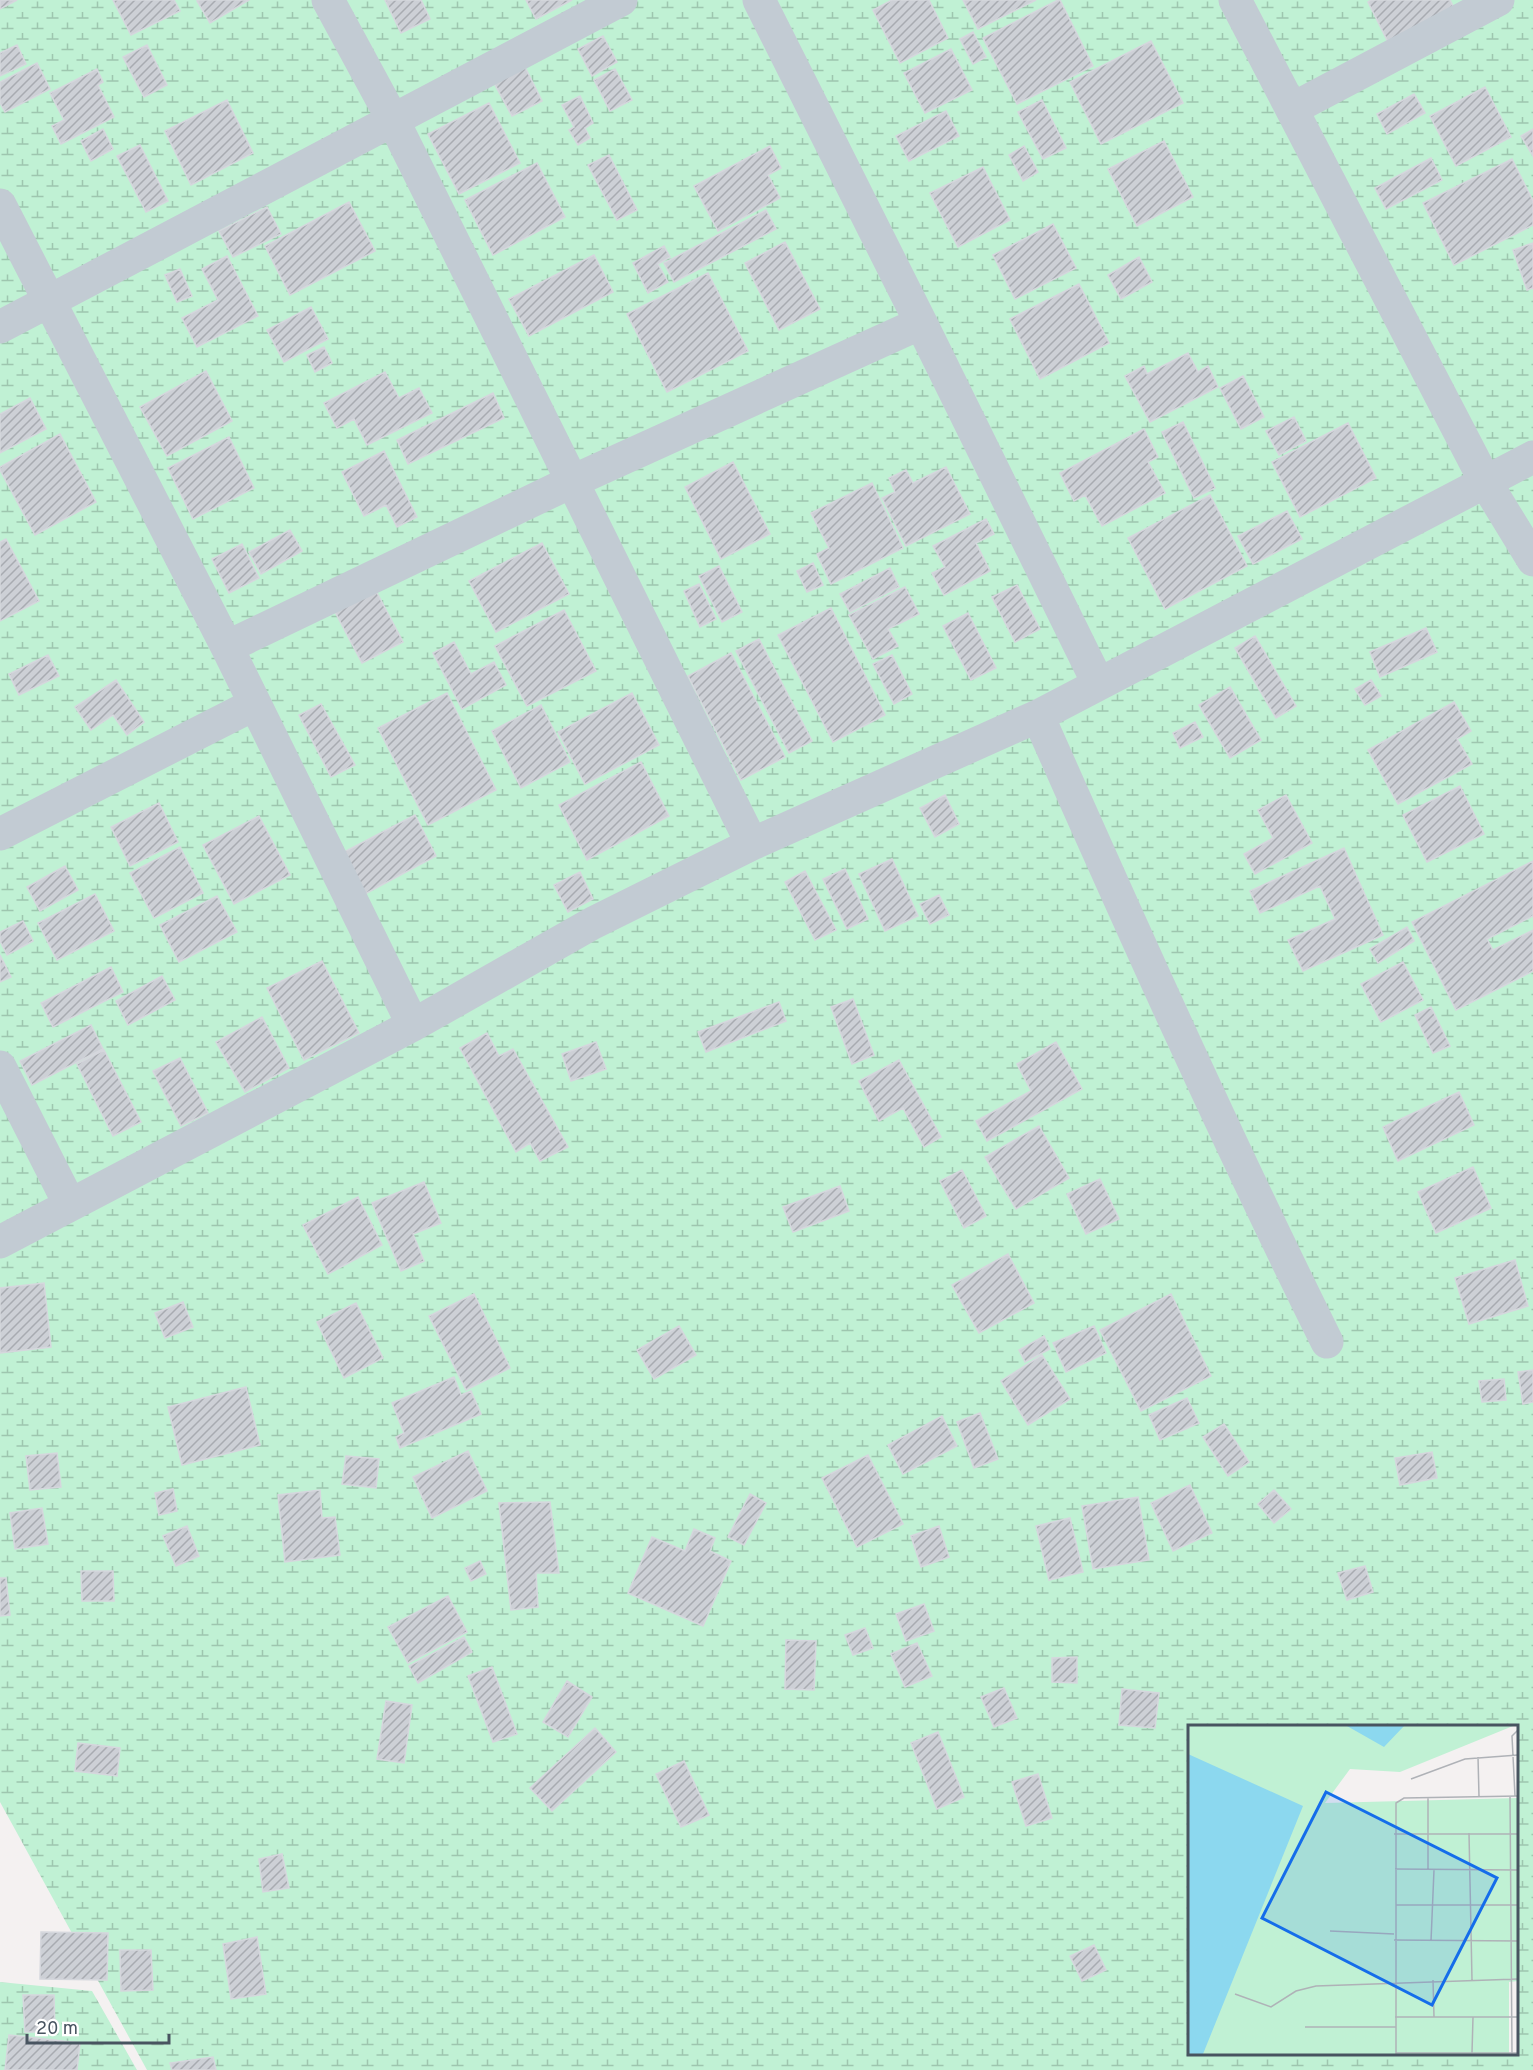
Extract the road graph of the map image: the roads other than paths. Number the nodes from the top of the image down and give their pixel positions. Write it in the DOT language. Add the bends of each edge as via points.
graph roads {
  1 [pos="328,0"];
  2 [pos="621,0"];
  3 [pos="759,0"];
  4 [pos="1235,0"];
  5 [pos="1498,0"];
  6 [pos="1292,109"];
  7 [pos="393,120"];
  8 [pos="0,205"];
  9 [pos="48,301"];
  10 [pos="921,323"];
  11 [pos="0,327"];
  12 [pos="1533,458"];
  13 [pos="573,481"];
  14 [pos="1486,483"];
  15 [pos="1533,560"];
  16 [pos="227,647"];
  17 [pos="1098,683"];
  18 [pos="255,704"];
  19 [pos="1038,716"];
  20 [pos="0,834"];
  21 [pos="752,844"];
  22 [pos="413,1025"];
  23 [pos="0,1067"];
  24 [pos="70,1205"];
  25 [pos="0,1242"];
  26 [pos="1327,1342"];
  1 -- 7 [label="street"];
  2 -- 7 [label="street"];
  3 -- 10 [label="street"];
  4 -- 6 [label="street"];
  5 -- 6 [label="street"];
  6 -- 14 [label="street"];
  7 -- 9 [label="street"];
  7 -- 13 [label="street"];
  8 -- 9 [label="street"];
  9 -- 11 [label="street"];
  9 -- 16 [label="street"];
  10 -- 13 [label="street"];
  10 -- 17 [label="street"];
  12 -- 14 [label="street"];
  13 -- 16 [label="street"];
  13 -- 21 [label="street"];
  14 -- 15 [label="street"];
  14 -- 17 [label="street"];
  16 -- 18 [label="street"];
  17 -- 19 [label="street"];
  18 -- 20 [label="street"];
  18 -- 22 [label="street"];
  19 -- 21 [label="street"];
  19 -- 26 [label="street" via="1181,1035"];
  21 -- 22 [label="street" via="593,923"];
  22 -- 24 [label="street"];
  23 -- 24 [label="street"];
  24 -- 25 [label="street"];
}
